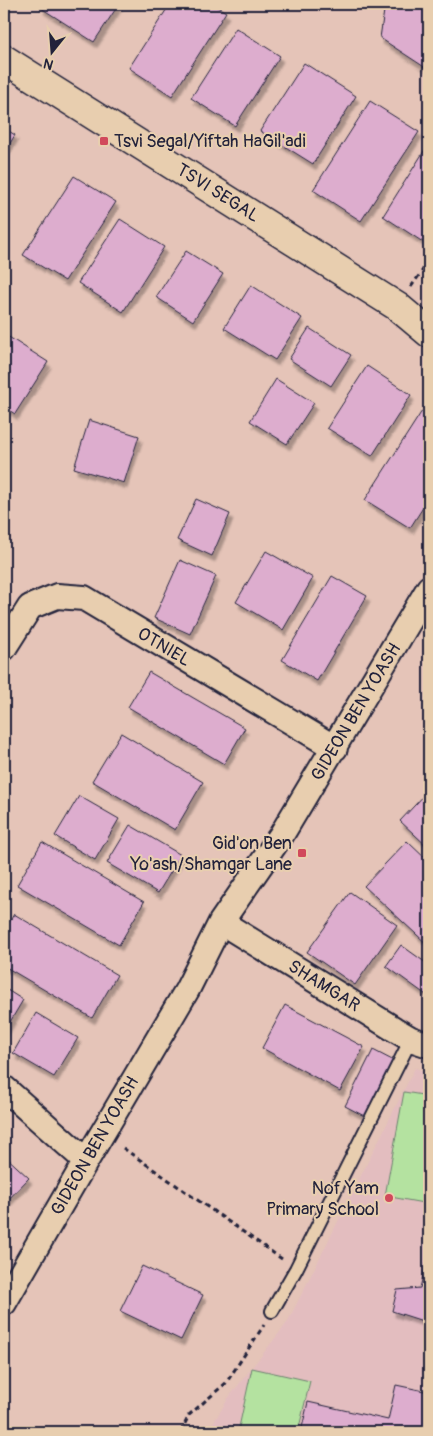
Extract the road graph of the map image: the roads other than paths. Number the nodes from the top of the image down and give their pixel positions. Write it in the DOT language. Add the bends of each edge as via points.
graph roads {
  1 [pos="4,58"];
  2 [pos="429,333"];
  3 [pos="429,588"];
  4 [pos="4,648"];
  5 [pos="335,748"];
  6 [pos="228,926"];
  7 [pos="420,1042"];
  8 [pos="4,1088"];
  9 [pos="86,1161"];
  10 [pos="4,1303"];
  11 [pos="272,1311"];
  1 -- 2 [label="street, TSVI SEGAL" via="398,307"];
  3 -- 5 [label="street, GIDEON BEN YOASH"];
  4 -- 5 [label="street, OTNIEL" via="30,607 58,596 84,598"];
  5 -- 6 [label="street, GIDEON BEN YOASH"];
  6 -- 7 [label="street, SHAMGAR"];
  6 -- 9 [label="street, GIDEON BEN YOASH"];
  7 -- 11 [label="lane"];
  8 -- 9 [label="street"];
  9 -- 10 [label="street, GIDEON BEN YOASH"];
}
